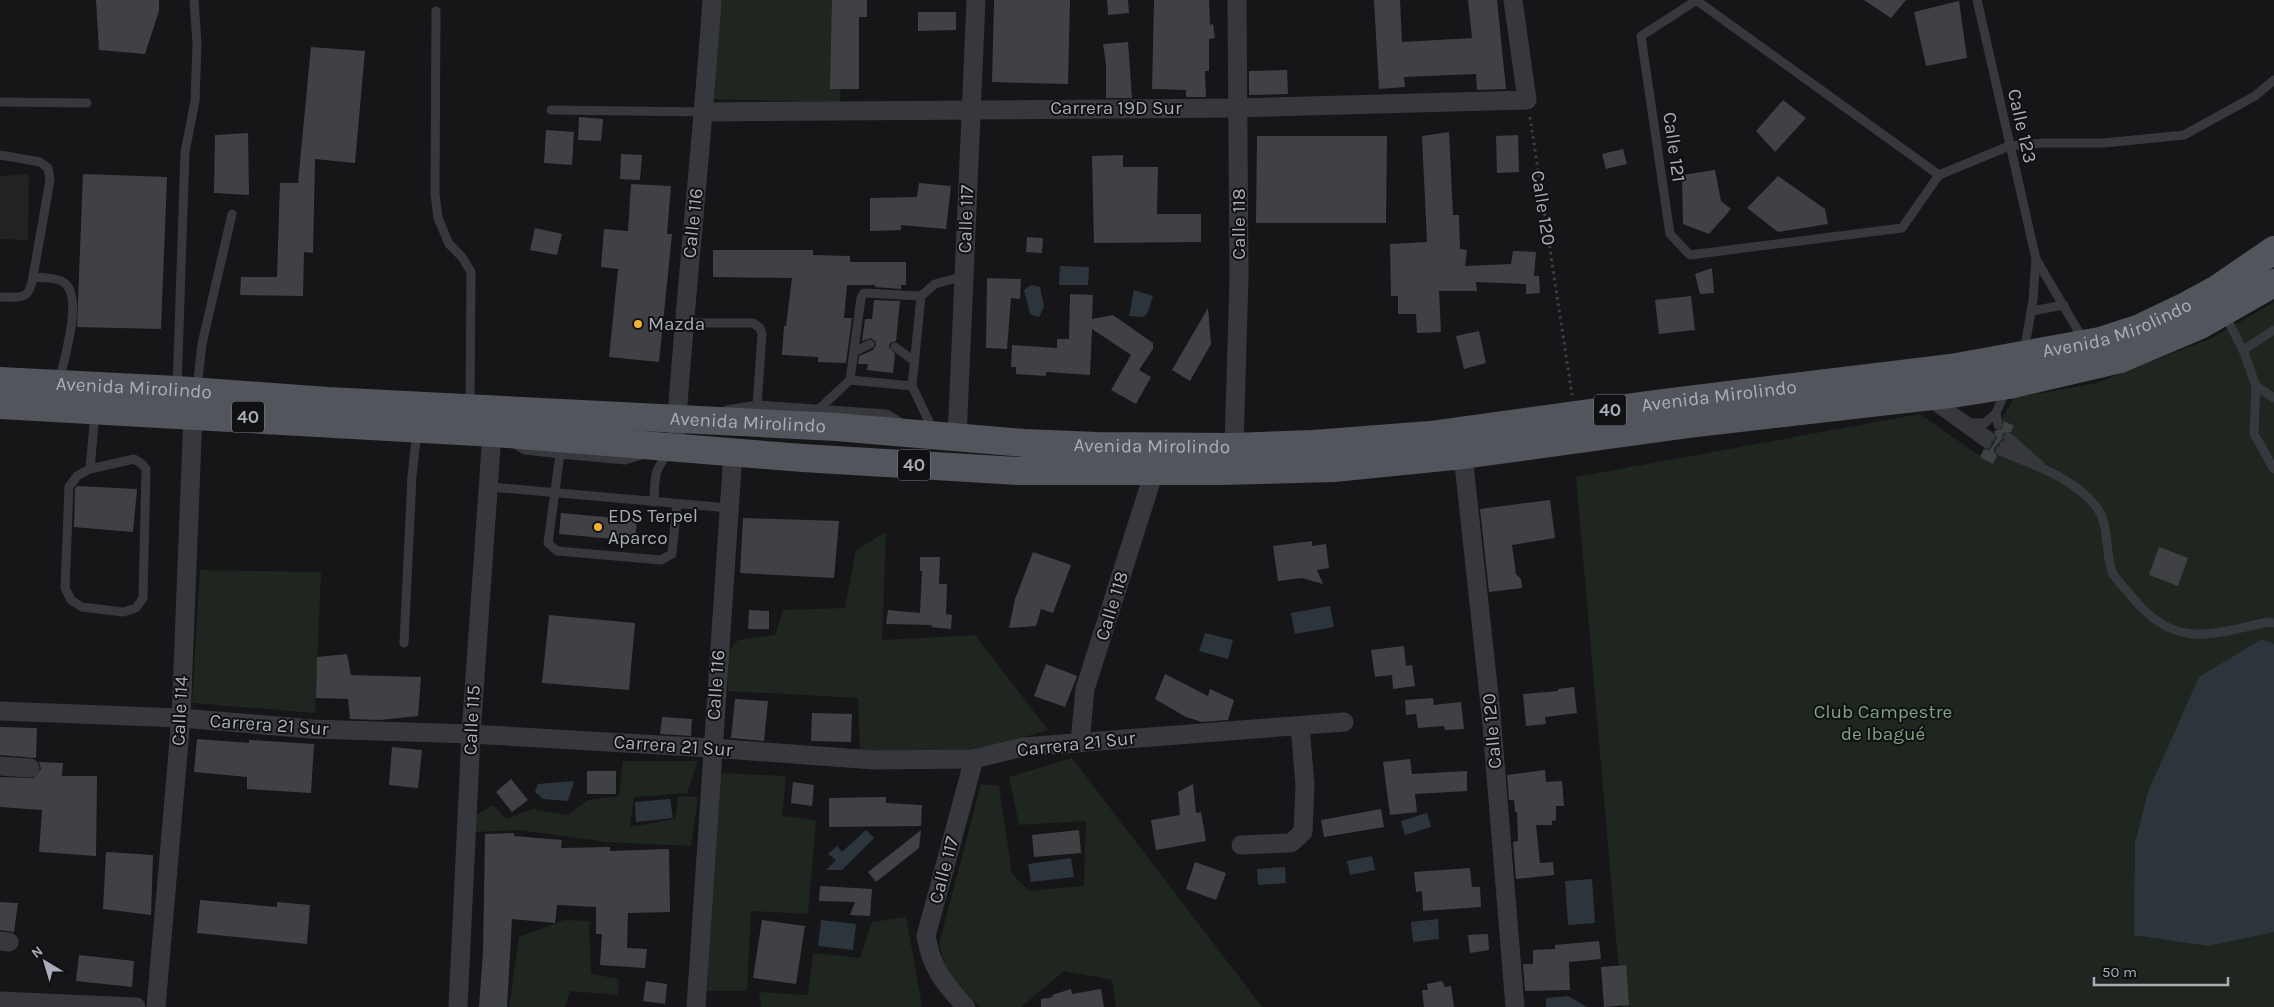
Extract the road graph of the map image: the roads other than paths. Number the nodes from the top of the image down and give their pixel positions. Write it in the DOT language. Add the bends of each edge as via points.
graph roads {
  1 [pos="194,0"];
  2 [pos="712,0"];
  3 [pos="976,0"];
  4 [pos="1237,0"];
  5 [pos="1513,0"];
  6 [pos="1697,0"];
  7 [pos="1977,0"];
  8 [pos="436,11"];
  9 [pos="2274,80"];
  10 [pos="0,102"];
  11 [pos="87,103"];
  12 [pos="1238,108"];
  13 [pos="970,109"];
  14 [pos="551,110"];
  15 [pos="705,112"];
  16 [pos="2009,146"];
  17 [pos="0,155"];
  18 [pos="1939,175"];
  19 [pos="232,214"];
  20 [pos="2274,250"];
  21 [pos="2036,259"];
  22 [pos="964,276"];
  23 [pos="33,277"];
  24 [pos="2274,283"];
  25 [pos="921,296"];
  26 [pos="0,298"];
  27 [pos="2064,305"];
  28 [pos="2031,311"];
  29 [pos="2224,312"];
  30 [pos="683,323"];
  31 [pos="2274,330"];
  32 [pos="870,344"];
  33 [pos="2086,344"];
  34 [pos="895,347"];
  35 [pos="2243,350"];
  36 [pos="854,352"];
  37 [pos="2023,356"];
  38 [pos="914,361"];
  39 [pos="850,380"];
  40 [pos="0,381"];
  41 [pos="59,384"];
  42 [pos="2009,385"];
  43 [pos="912,386"];
  44 [pos="2256,386"];
  45 [pos="1927,396"];
  46 [pos="189,398"];
  47 [pos="2274,398"];
  48 [pos="0,405"];
  49 [pos="757,405"];
  50 [pos="469,408"];
  51 [pos="95,409"];
  52 [pos="819,409"];
  53 [pos="1996,412"];
  54 [pos="677,418"];
  55 [pos="1969,422"];
  56 [pos="1998,425"];
  57 [pos="418,428"];
  58 [pos="494,433"];
  59 [pos="938,437"];
  60 [pos="675,447"];
  61 [pos="1234,448"];
  62 [pos="733,452"];
  63 [pos="560,454"];
  64 [pos="1463,455"];
  65 [pos="90,469"];
  66 [pos="2274,469"];
  67 [pos="2046,470"];
  68 [pos="1154,472"];
  69 [pos="490,487"];
  70 [pos="555,491"];
  71 [pos="654,502"];
  72 [pos="676,504"];
  73 [pos="728,508"];
  74 [pos="2274,623"];
  75 [pos="404,643"];
  76 [pos="0,711"];
  77 [pos="181,718"];
  78 [pos="1344,722"];
  79 [pos="1300,726"];
  80 [pos="471,734"];
  81 [pos="1080,742"];
  82 [pos="712,748"];
  83 [pos="974,759"];
  84 [pos="0,766"];
  85 [pos="30,768"];
  86 [pos="1241,845"];
  87 [pos="9,1003"];
  88 [pos="136,1007"];
  89 [pos="156,1007"];
  90 [pos="458,1007"];
  91 [pos="696,1007"];
  92 [pos="966,1007"];
  93 [pos="1515,1007"];
  1 -- 46 [label="lane" via="197,44 195,101 185,152"];
  2 -- 15 [label="street, Calle 116"];
  3 -- 13 [label="street, Calle 117"];
  4 -- 12 [label="street, Calle 118"];
  5 -- 12 [label="street, Carrera 19D Sur" via="1527,100"];
  6 -- 18 [label="lane"];
  6 -- 18 [label="lane, Calle 121" via="1641,36 1670,234 1690,255 1902,228"];
  7 -- 16 [label="lane, Calle 123"];
  8 -- 50 [label="lane" via="435,194 438,218 449,244 472,272"];
  9 -- 16 [label="lane" via="2255,96 2184,135 2104,143"];
  10 -- 11 [label="lane"];
  12 -- 13 [label="street, Carrera 19D Sur"];
  12 -- 61 [label="street, Calle 118" via="1239,277"];
  13 -- 15 [label="street, Carrera 19D Sur"];
  13 -- 22 [label="street, Calle 117"];
  14 -- 15 [label="lane"];
  15 -- 30 [label="street, Calle 116"];
  16 -- 18 [label="lane"];
  16 -- 21 [label="lane, Calle 123"];
  17 -- 23 [label="lane" via="40,162 48,168 50,180"];
  19 -- 46 [label="lane"];
  20 -- 33 [label="main road, Avenida Mirolindo / 40" via="2217,289 2182,308 2140,328"];
  21 -- 27 [label="lane, Calle 123"];
  21 -- 28 [label="lane, Calle 123"];
  22 -- 25 [label="lane" via="935,284"];
  22 -- 59 [label="street, Calle 117"];
  23 -- 26 [label="lane" via="27,295"];
  23 -- 41 [label="lane" via="62,280 70,291 72,326"];
  24 -- 29 [label="main road, Avenida Mirolindo / 40"];
  25 -- 36 [label="lane" via="864,293"];
  25 -- 38 [label="lane"];
  27 -- 28 [label="lane"];
  27 -- 33 [label="lane, Calle 123"];
  28 -- 37 [label="lane, Calle 123"];
  29 -- 35 [label="lane"];
  29 -- 42 [label="main road, Avenida Mirolindo / 40" via="2120,359"];
  30 -- 49 [label="lane" via="753,323 760,328"];
  30 -- 54 [label="street, Calle 116"];
  31 -- 35 [label="lane"];
  32 -- 36 [label="lane"];
  33 -- 37 [label="main road, Avenida Mirolindo / 40"];
  34 -- 38 [label="lane"];
  35 -- 44 [label="lane"];
  36 -- 39 [label="lane"];
  37 -- 61 [label="main road, Avenida Mirolindo / 40" via="1951,368 1376,440"];
  38 -- 43 [label="lane"];
  39 -- 43 [label="lane"];
  39 -- 52 [label="lane"];
  40 -- 41 [label="main road, Avenida Mirolindo / 40"];
  41 -- 46 [label="main road, Avenida Mirolindo / 40"];
  42 -- 45 [label="main road, Avenida Mirolindo / 40"];
  42 -- 53 [label="lane"];
  43 -- 59 [label="lane"];
  44 -- 47 [label="lane"];
  44 -- 66 [label="lane" via="2254,434"];
  45 -- 55 [label="lane"];
  45 -- 55 [label="lane" via="1989,440"];
  45 -- 64 [label="main road, Avenida Mirolindo / 40"];
  46 -- 50 [label="main road, Avenida Mirolindo / 40" via="318,400"];
  46 -- 51 [label="main road, Avenida Mirolindo / 40"];
  46 -- 57 [label="main road, Avenida Mirolindo / 40"];
  46 -- 77 [label="street, Calle 114"];
  48 -- 51 [label="main road, Avenida Mirolindo / 40"];
  49 -- 52 [label="lane"];
  49 -- 54 [label="lane"];
  50 -- 54 [label="main road, Avenida Mirolindo / 40"];
  51 -- 65 [label="lane"];
  52 -- 59 [label="lane" via="886,414"];
  53 -- 55 [label="lane" via="1985,423"];
  53 -- 56 [label="lane"];
  54 -- 59 [label="main road, Avenida Mirolindo / 40" via="836,427"];
  54 -- 60 [label="street, Calle 116"];
  57 -- 58 [label="main road, Avenida Mirolindo / 40"];
  57 -- 75 [label="lane" via="412,476"];
  58 -- 60 [label="main road, Avenida Mirolindo / 40"];
  58 -- 63 [label="lane" via="525,450"];
  58 -- 69 [label="street, Calle 115"];
  59 -- 61 [label="main road, Avenida Mirolindo / 40" via="1098,446"];
  60 -- 62 [label="main road, Avenida Mirolindo / 40"];
  60 -- 63 [label="lane" via="625,460"];
  60 -- 71 [label="lane" via="655,471"];
  62 -- 68 [label="main road, Avenida Mirolindo / 40" via="1018,471"];
  62 -- 73 [label="street, Calle 116"];
  63 -- 70 [label="lane"];
  64 -- 68 [label="main road, Avenida Mirolindo / 40" via="1334,468"];
  64 -- 93 [label="street, Calle 120" via="1491,714"];
  65 -- 65 [label="lane" via="77,476 69,487 65,588 72,600 82,607 123,612 136,608 143,598 146,469 134,459"];
  67 -- 67 [label="lane" via="2004,444"];
  67 -- 74 [label="lane" via="2074,486 2096,506 2104,522 2113,574 2144,611 2174,632 2210,636"];
  68 -- 81 [label="street, Calle 118" via="1085,689"];
  69 -- 70 [label="lane"];
  69 -- 80 [label="street, Calle 115"];
  70 -- 71 [label="lane"];
  70 -- 72 [label="lane" via="548,543 557,551 667,558 672,554"];
  71 -- 72 [label="lane"];
  72 -- 73 [label="lane"];
  73 -- 82 [label="street, Calle 116"];
  76 -- 77 [label="street, Carrera 21 Sur"];
  77 -- 80 [label="street, Carrera 21 Sur" via="312,729"];
  77 -- 89 [label="street, Calle 114"];
  78 -- 79 [label="street, Carrera 21 Sur"];
  79 -- 81 [label="street, Carrera 21 Sur"];
  79 -- 86 [label="street" via="1305,785 1303,832 1290,844"];
  80 -- 82 [label="street, Carrera 21 Sur"];
  80 -- 90 [label="street, Calle 115"];
  81 -- 83 [label="street, Carrera 21 Sur" via="1022,747"];
  82 -- 83 [label="street, Carrera 21 Sur" via="874,760"];
  82 -- 91 [label="street, Calle 116"];
  83 -- 92 [label="street, Calle 117" via="926,936 930,958 941,980"];
  84 -- 85 [label="street"];
  87 -- 88 [label="street"];
}
